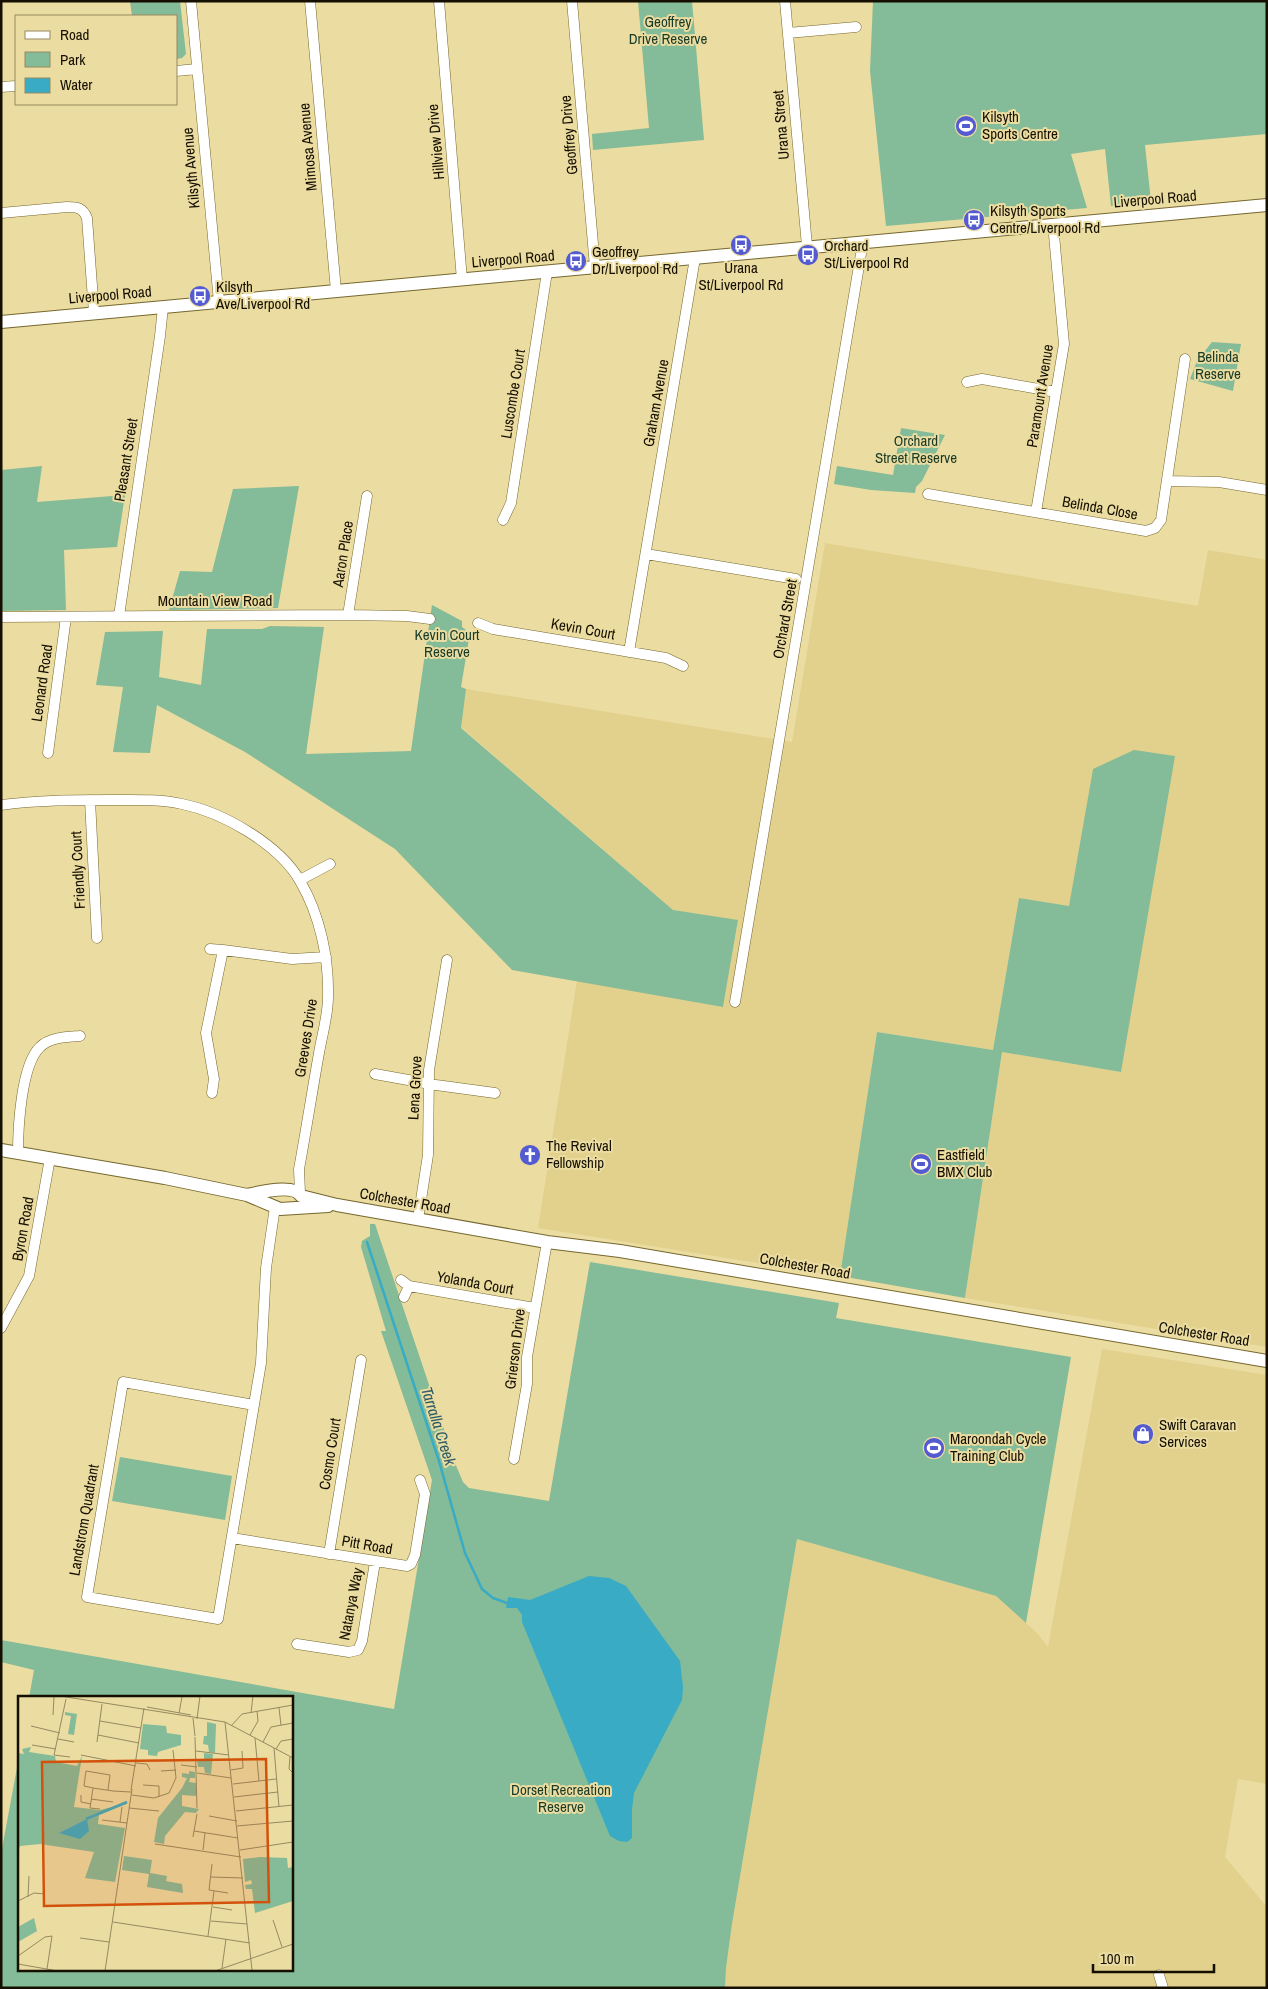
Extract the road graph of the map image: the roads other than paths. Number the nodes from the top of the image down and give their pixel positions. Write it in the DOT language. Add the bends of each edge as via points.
graph roads {
  1 [pos="191,1"];
  2 [pos="310,1"];
  3 [pos="439,1"];
  4 [pos="572,1"];
  5 [pos="785,1"];
  6 [pos="856,27"];
  7 [pos="788,33"];
  8 [pos="197,69"];
  9 [pos="178,71"];
  10 [pos="15,86"];
  11 [pos="1,87"];
  12 [pos="1267,205"];
  13 [pos="1,213"];
  14 [pos="1053,224"];
  15 [pos="864,242"];
  16 [pos="807,246"];
  17 [pos="695,258"];
  18 [pos="595,267"];
  19 [pos="547,272"];
  20 [pos="462,280"];
  21 [pos="336,291"];
  22 [pos="219,302"];
  23 [pos="163,307"];
  24 [pos="94,313"];
  25 [pos="1,322"];
  26 [pos="1185,359"];
  27 [pos="967,382"];
  28 [pos="1056,392"];
  29 [pos="1167,481"];
  30 [pos="1267,490"];
  31 [pos="928,494"];
  32 [pos="368,496"];
  33 [pos="1036,512"];
  34 [pos="503,520"];
  35 [pos="646,554"];
  36 [pos="796,579"];
  37 [pos="119,616"];
  38 [pos="348,616"];
  39 [pos="66,617"];
  40 [pos="1,618"];
  41 [pos="430,619"];
  42 [pos="478,622"];
  43 [pos="629,652"];
  44 [pos="683,666"];
  45 [pos="48,753"];
  46 [pos="90,800"];
  47 [pos="1,805"];
  48 [pos="330,864"];
  49 [pos="300,880"];
  50 [pos="97,938"];
  51 [pos="210,949"];
  52 [pos="223,950"];
  53 [pos="326,957"];
  54 [pos="446,960"];
  55 [pos="735,1002"];
  56 [pos="80,1036"];
  57 [pos="375,1074"];
  58 [pos="428,1082"];
  59 [pos="212,1093"];
  60 [pos="495,1093"];
  61 [pos="1,1150"];
  62 [pos="18,1153"];
  63 [pos="50,1158"];
  64 [pos="287,1200"];
  65 [pos="418,1219"];
  66 [pos="547,1242"];
  67 [pos="404,1297"];
  68 [pos="535,1308"];
  69 [pos="1,1328"];
  70 [pos="361,1360"];
  71 [pos="1267,1361"];
  72 [pos="254,1405"];
  73 [pos="514,1460"];
  74 [pos="420,1480"];
  75 [pos="232,1538"];
  76 [pos="329,1554"];
  77 [pos="375,1562"];
  78 [pos="297,1644"];
  79 [pos="1159,1975"];
  80 [pos="1163,1988"];
  1 -- 8 [label="street, Kilsyth Avenue"];
  2 -- 21 [label="street, Mimosa Avenue"];
  3 -- 20 [label="street, Hillview Drive"];
  4 -- 18 [label="street, Geoffrey Drive"];
  5 -- 7 [label="street, Urana Street"];
  6 -- 7 [label="street"];
  7 -- 16 [label="street, Urana Street"];
  8 -- 9 [label="street"];
  8 -- 22 [label="street, Kilsyth Avenue"];
  10 -- 11 [label="street"];
  12 -- 14 [label="main road, Liverpool Road"];
  13 -- 24 [label="street" via="67,207 77,207 85,213"];
  14 -- 15 [label="main road, Liverpool Road"];
  14 -- 28 [label="street, Paramount Avenue" via="1064,340"];
  15 -- 16 [label="main road, Liverpool Road"];
  15 -- 55 [label="street, Orchard Street"];
  16 -- 17 [label="main road, Liverpool Road"];
  17 -- 18 [label="main road, Liverpool Road"];
  17 -- 35 [label="street, Graham Avenue"];
  18 -- 19 [label="main road, Liverpool Road"];
  19 -- 20 [label="main road, Liverpool Road"];
  19 -- 34 [label="street, Luscombe Court" via="511,503"];
  20 -- 21 [label="main road, Liverpool Road"];
  21 -- 22 [label="main road, Liverpool Road"];
  22 -- 23 [label="main road, Liverpool Road"];
  23 -- 24 [label="main road, Liverpool Road"];
  23 -- 37 [label="street, Pleasant Street"];
  24 -- 25 [label="main road, Liverpool Road"];
  26 -- 29 [label="street, Belinda Close"];
  27 -- 28 [label="street" via="982,379"];
  28 -- 33 [label="street, Paramount Avenue"];
  29 -- 30 [label="street" via="1219,482"];
  29 -- 33 [label="street, Belinda Close" via="1161,520 1150,530"];
  31 -- 33 [label="street, Belinda Close"];
  32 -- 38 [label="street, Aaron Place"];
  35 -- 36 [label="street"];
  35 -- 43 [label="street, Graham Avenue"];
  37 -- 38 [label="street, Mountain View Road"];
  37 -- 39 [label="street, Mountain View Road"];
  38 -- 41 [label="street, Mountain View Road"];
  39 -- 40 [label="street, Mountain View Road"];
  39 -- 45 [label="street, Leonard Road"];
  42 -- 43 [label="street, Kevin Court" via="493,629"];
  43 -- 44 [label="street, Kevin Court" via="666,658"];
  46 -- 47 [label="street, Greeves Drive" via="40,800"];
  46 -- 49 [label="street, Greeves Drive" via="159,800 211,812 236,823 264,844 288,864"];
  46 -- 50 [label="street, Friendly Court"];
  48 -- 49 [label="street"];
  49 -- 53 [label="street, Greeves Drive" via="321,931"];
  51 -- 52 [label="street"];
  52 -- 53 [label="street" via="292,959"];
  52 -- 59 [label="street" via="206,1033 214,1079"];
  53 -- 64 [label="street, Greeves Drive" via="328,998 299,1169"];
  54 -- 58 [label="street, Lena Grove"];
  56 -- 62 [label="street" via="48,1042 32,1057 19,1117"];
  57 -- 58 [label="street"];
  58 -- 60 [label="street"];
  58 -- 65 [label="street, Lena Grove" via="428,1155"];
  61 -- 62 [label="main road, Colchester Road"];
  62 -- 63 [label="main road, Colchester Road"];
  63 -- 64 [label="main road, Colchester Road" via="247,1195 266,1191"];
  63 -- 69 [label="street, Byron Road" via="30,1276"];
  64 -- 65 [label="main road, Colchester Road"];
  64 -- 72 [label="street, Landstrom Quadrant" via="273,1228 266,1268 261,1363"];
  65 -- 66 [label="main road, Colchester Road"];
  66 -- 68 [label="street, Grierson Drive"];
  66 -- 71 [label="main road, Colchester Road" via="620,1251"];
  67 -- 68 [label="street, Yolanda Court" via="405,1283"];
  68 -- 73 [label="street, Grierson Drive"];
  70 -- 76 [label="street, Cosmo Court"];
  72 -- 75 [label="street, Landstrom Quadrant"];
  72 -- 75 [label="street, Landstrom Quadrant" via="123,1382 87,1597 218,1619"];
  74 -- 77 [label="street, Pitt Road" via="425,1494 414,1560 403,1566"];
  75 -- 76 [label="street, Pitt Road"];
  76 -- 77 [label="street, Pitt Road"];
  77 -- 78 [label="street, Natanya Way" via="358,1650 349,1652"];
  79 -- 80 [label="street"];
}
